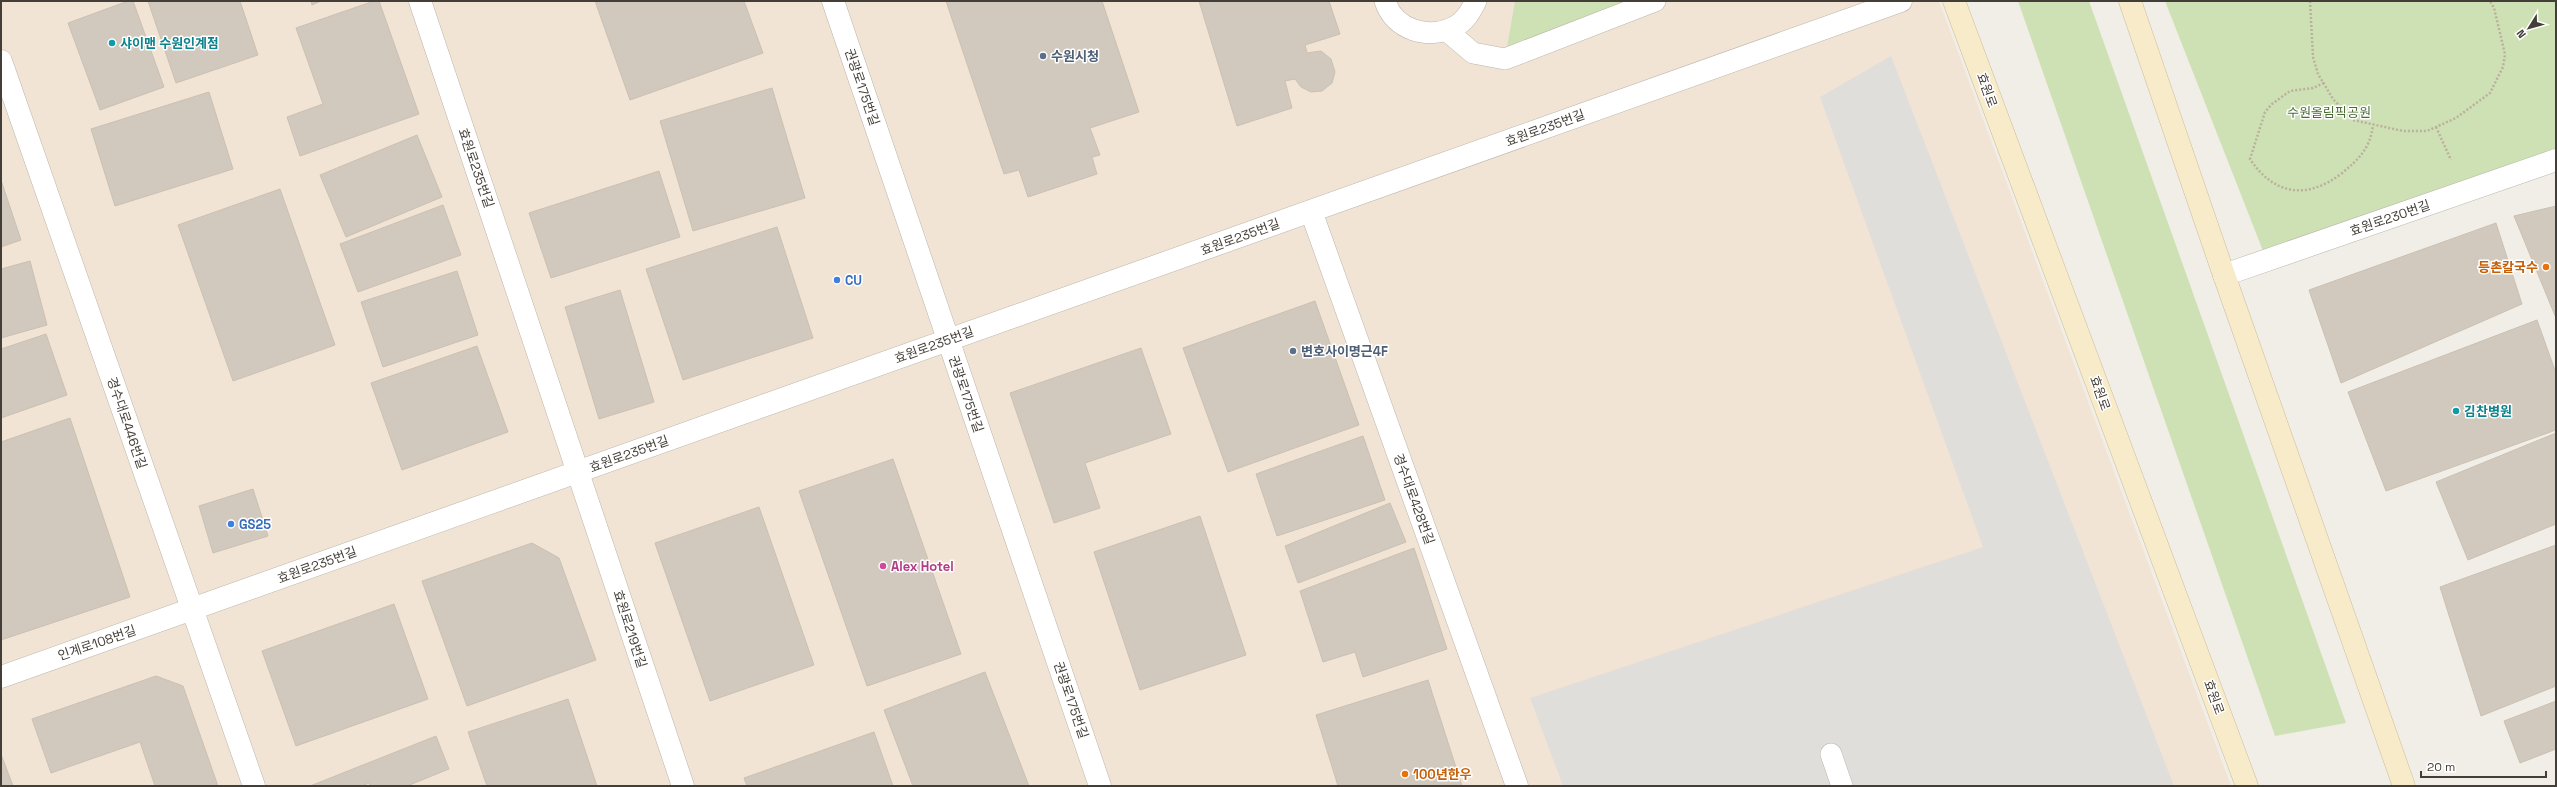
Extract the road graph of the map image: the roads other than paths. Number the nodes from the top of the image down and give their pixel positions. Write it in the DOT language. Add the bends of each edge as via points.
graph roads {
  1 [pos="420,1"];
  2 [pos="833,1"];
  3 [pos="1385,1"];
  4 [pos="1476,1"];
  5 [pos="1655,1"];
  6 [pos="1901,1"];
  7 [pos="1954,1"];
  8 [pos="2130,1"];
  9 [pos="1446,30"];
  10 [pos="1,61"];
  11 [pos="2556,160"];
  12 [pos="1310,211"];
  13 [pos="2224,275"];
  14 [pos="948,340"];
  15 [pos="578,472"];
  16 [pos="192,610"];
  17 [pos="1,677"];
  18 [pos="1831,754"];
  19 [pos="254,786"];
  20 [pos="683,786"];
  21 [pos="1100,786"];
  22 [pos="1517,786"];
  23 [pos="1842,786"];
  24 [pos="2247,786"];
  25 [pos="2404,786"];
  1 -- 15 [label="street, 효원로235번길"];
  2 -- 14 [label="street, 권광로175번길"];
  3 -- 9 [label="lane" via="1396,20 1409,29 1425,33"];
  4 -- 9 [label="lane" via="1468,16"];
  5 -- 9 [label="lane" via="1505,59 1473,53"];
  6 -- 12 [label="street, 효원로235번길"];
  7 -- 24 [label="street, 효원로"];
  8 -- 13 [label="street"];
  10 -- 16 [label="street, 경수대로446번길"];
  11 -- 13 [label="street, 효원로230번길"];
  12 -- 14 [label="street, 효원로235번길"];
  12 -- 22 [label="street, 경수대로428번길"];
  13 -- 25 [label="street"];
  14 -- 15 [label="street, 효원로235번길"];
  14 -- 21 [label="street, 권광로175번길"];
  15 -- 16 [label="street, 효원로235번길"];
  15 -- 20 [label="street, 효원로219번길"];
  16 -- 17 [label="street, 인계로108번길"];
  16 -- 19 [label="street, 경수대로446번길"];
  18 -- 23 [label="lane"];
}
